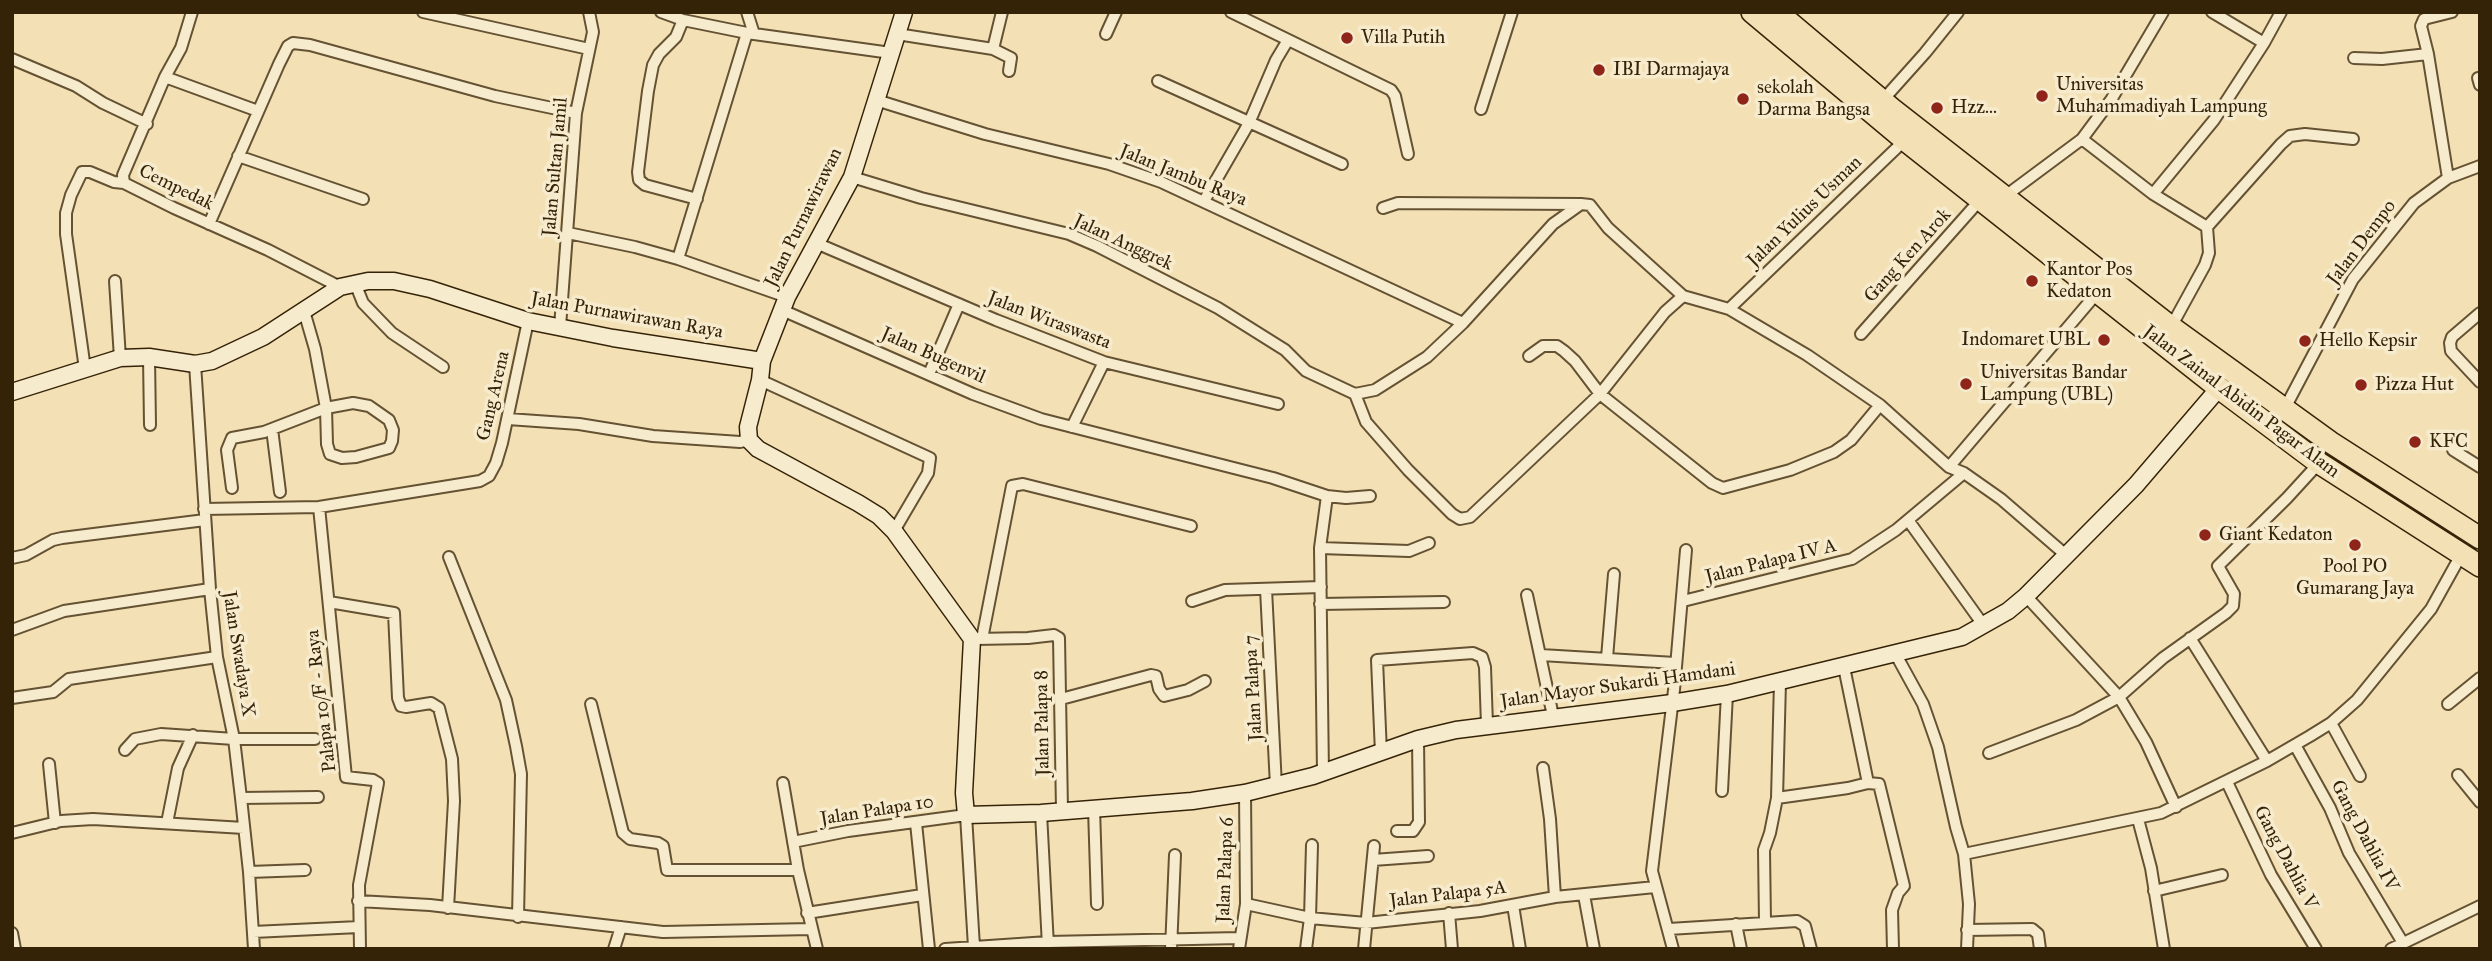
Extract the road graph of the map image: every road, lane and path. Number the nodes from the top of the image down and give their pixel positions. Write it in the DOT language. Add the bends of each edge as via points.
graph roads {
  1 [pos="192,12"];
  2 [pos="423,12"];
  3 [pos="589,12"];
  4 [pos="661,12"];
  5 [pos="747,12"];
  6 [pos="904,12"];
  7 [pos="1002,12"];
  8 [pos="1116,12"];
  9 [pos="1231,12"];
  10 [pos="1513,12"];
  11 [pos="1777,12"];
  12 [pos="1958,12"];
  13 [pos="2163,12"];
  14 [pos="2212,12"];
  15 [pos="2281,12"];
  16 [pos="2452,12"];
  17 [pos="1756,13"];
  18 [pos="696,18"];
  19 [pos="683,20"];
  20 [pos="751,33"];
  21 [pos="897,34"];
  22 [pos="1105,34"];
  23 [pos="1288,40"];
  24 [pos="2264,43"];
  25 [pos="589,50"];
  26 [pos="993,50"];
  27 [pos="891,53"];
  28 [pos="2428,54"];
  29 [pos="12,58"];
  30 [pos="2354,58"];
  31 [pos="1009,71"];
  32 [pos="165,77"];
  33 [pos="1158,81"];
  34 [pos="876,100"];
  35 [pos="1882,101"];
  36 [pos="1481,109"];
  37 [pos="258,111"];
  38 [pos="576,113"];
  39 [pos="147,124"];
  40 [pos="1250,124"];
  41 [pos="2082,139"];
  42 [pos="2353,139"];
  43 [pos="1905,140"];
  44 [pos="1408,154"];
  45 [pos="238,156"];
  46 [pos="1342,164"];
  47 [pos="2480,166"];
  48 [pos="852,177"];
  49 [pos="2448,178"];
  50 [pos="124,183"];
  51 [pos="2153,194"];
  52 [pos="2004,197"];
  53 [pos="363,199"];
  54 [pos="697,199"];
  55 [pos="1980,200"];
  56 [pos="1204,201"];
  57 [pos="1581,204"];
  58 [pos="1383,208"];
  59 [pos="209,224"];
  60 [pos="2207,227"];
  61 [pos="568,233"];
  62 [pos="816,243"];
  63 [pos="678,259"];
  64 [pos="115,281"];
  65 [pos="347,285"];
  66 [pos="2097,293"];
  67 [pos="1683,296"];
  68 [pos="784,303"];
  69 [pos="959,304"];
  70 [pos="1729,309"];
  71 [pos="304,311"];
  72 [pos="2480,313"];
  73 [pos="528,321"];
  74 [pos="1463,323"];
  75 [pos="560,327"];
  76 [pos="2171,327"];
  77 [pos="1861,334"];
  78 [pos="1529,356"];
  79 [pos="149,357"];
  80 [pos="120,358"];
  81 [pos="762,361"];
  82 [pos="1104,362"];
  83 [pos="195,363"];
  84 [pos="443,367"];
  85 [pos="85,369"];
  86 [pos="2475,369"];
  87 [pos="929,374"];
  88 [pos="760,380"];
  89 [pos="2480,382"];
  90 [pos="2219,388"];
  91 [pos="12,392"];
  92 [pos="1355,394"];
  93 [pos="1600,394"];
  94 [pos="1278,404"];
  95 [pos="1880,405"];
  96 [pos="326,408"];
  97 [pos="2284,410"];
  98 [pos="508,419"];
  99 [pos="150,425"];
  100 [pos="1072,427"];
  101 [pos="272,429"];
  102 [pos="749,440"];
  103 [pos="2454,450"];
  104 [pos="2319,463"];
  105 [pos="1949,467"];
  106 [pos="2480,467"];
  107 [pos="1964,473"];
  108 [pos="232,488"];
  109 [pos="280,492"];
  110 [pos="1327,496"];
  111 [pos="1370,496"];
  112 [pos="319,507"];
  113 [pos="204,514"];
  114 [pos="1908,520"];
  115 [pos="1191,526"];
  116 [pos="894,531"];
  117 [pos="2480,538"];
  118 [pos="1430,543"];
  119 [pos="1320,548"];
  120 [pos="1686,550"];
  121 [pos="2461,555"];
  122 [pos="2067,556"];
  123 [pos="449,557"];
  124 [pos="12,558"];
  125 [pos="2480,566"];
  126 [pos="1614,574"];
  127 [pos="1321,587"];
  128 [pos="210,589"];
  129 [pos="1266,589"];
  130 [pos="1527,595"];
  131 [pos="2026,596"];
  132 [pos="1192,601"];
  133 [pos="1683,601"];
  134 [pos="329,602"];
  135 [pos="1444,602"];
  136 [pos="1320,604"];
  137 [pos="1984,626"];
  138 [pos="12,630"];
  139 [pos="2190,638"];
  140 [pos="977,639"];
  141 [pos="1895,653"];
  142 [pos="1541,655"];
  143 [pos="217,657"];
  144 [pos="1607,658"];
  145 [pos="1675,663"];
  146 [pos="1844,667"];
  147 [pos="2480,678"];
  148 [pos="1205,681"];
  149 [pos="1780,682"];
  150 [pos="1727,694"];
  151 [pos="2119,697"];
  152 [pos="12,698"];
  153 [pos="1061,699"];
  154 [pos="1672,703"];
  155 [pos="591,704"];
  156 [pos="2448,704"];
  157 [pos="1553,716"];
  158 [pos="2332,723"];
  159 [pos="1487,726"];
  160 [pos="193,735"];
  161 [pos="315,738"];
  162 [pos="234,739"];
  163 [pos="1418,739"];
  164 [pos="2295,745"];
  165 [pos="125,750"];
  166 [pos="1381,753"];
  167 [pos="1989,753"];
  168 [pos="2267,761"];
  169 [pos="49,764"];
  170 [pos="1543,768"];
  171 [pos="1323,773"];
  172 [pos="2458,775"];
  173 [pos="2360,776"];
  174 [pos="2227,782"];
  175 [pos="783,783"];
  176 [pos="1868,783"];
  177 [pos="1276,786"];
  178 [pos="1722,791"];
  179 [pos="1245,793"];
  180 [pos="318,797"];
  181 [pos="1777,797"];
  182 [pos="241,799"];
  183 [pos="2480,802"];
  184 [pos="2176,807"];
  185 [pos="1094,808"];
  186 [pos="1062,810"];
  187 [pos="1041,813"];
  188 [pos="966,816"];
  189 [pos="2138,819"];
  190 [pos="55,823"];
  191 [pos="167,823"];
  192 [pos="916,823"];
  193 [pos="244,828"];
  194 [pos="1397,831"];
  195 [pos="12,833"];
  196 [pos="793,842"];
  197 [pos="1312,845"];
  198 [pos="1374,846"];
  199 [pos="1964,854"];
  200 [pos="1175,855"];
  201 [pos="1427,856"];
  202 [pos="1373,860"];
  203 [pos="305,870"];
  204 [pos="798,870"];
  205 [pos="249,872"];
  206 [pos="2222,875"];
  207 [pos="1655,887"];
  208 [pos="2154,891"];
  209 [pos="922,895"];
  210 [pos="1584,895"];
  211 [pos="1555,897"];
  212 [pos="358,901"];
  213 [pos="1097,904"];
  214 [pos="1245,904"];
  215 [pos="1513,905"];
  216 [pos="2480,906"];
  217 [pos="448,908"];
  218 [pos="807,913"];
  219 [pos="1448,913"];
  220 [pos="518,917"];
  221 [pos="1310,918"];
  222 [pos="1765,922"];
  223 [pos="1366,923"];
  224 [pos="1736,924"];
  225 [pos="359,927"];
  226 [pos="621,927"];
  227 [pos="811,929"];
  228 [pos="1669,929"];
  229 [pos="1967,930"];
  230 [pos="253,932"];
  231 [pos="12,934"];
  232 [pos="1240,943"];
  233 [pos="2403,943"];
  234 [pos="1171,944"];
  235 [pos="1049,945"];
  236 [pos="974,947"];
  237 [pos="15,949"];
  238 [pos="254,949"];
  239 [pos="360,949"];
  240 [pos="614,949"];
  241 [pos="817,949"];
  242 [pos="929,949"];
  243 [pos="945,949"];
  244 [pos="1306,949"];
  245 [pos="1364,949"];
  246 [pos="1452,949"];
  247 [pos="1520,949"];
  248 [pos="1594,949"];
  249 [pos="1674,949"];
  250 [pos="1741,949"];
  251 [pos="1811,949"];
  252 [pos="1893,949"];
  253 [pos="1967,949"];
  254 [pos="2040,949"];
  255 [pos="2164,949"];
  256 [pos="2316,949"];
  257 [pos="2391,949"];
  1 -- 32 [label="street, Cempedak" via="181,48"];
  2 -- 25 [label="street"];
  3 -- 25 [label="street, Jalan Sultan Jamil" via="593,26"];
  4 -- 19 [label="street"];
  5 -- 20 [label="street"];
  6 -- 21 [label="street, Jalan Purnawirawan"];
  7 -- 26 [label="street"];
  8 -- 22 [label="street"];
  9 -- 23 [label="street"];
  10 -- 36 [label="street"];
  11 -- 35 [label="highway, Jalan Zainal Abidin Pagar Alam"];
  12 -- 35 [label="street"];
  13 -- 41 [label="street"];
  14 -- 24 [label="street"];
  15 -- 24 [label="street"];
  16 -- 28 [label="street" via="2421,21"];
  17 -- 43 [label="highway, Jalan Zainal Abidin Pagar Alam"];
  18 -- 19 [label="street"];
  18 -- 20 [label="street"];
  19 -- 54 [label="street" via="676,37 653,65 638,172 645,185"];
  20 -- 27 [label="street"];
  20 -- 54 [label="street"];
  21 -- 26 [label="street"];
  21 -- 27 [label="street, Jalan Purnawirawan"];
  23 -- 40 [label="street"];
  23 -- 44 [label="street" via="1391,90"];
  24 -- 51 [label="street" via="2214,120"];
  25 -- 38 [label="street, Jalan Sultan Jamil"];
  26 -- 31 [label="street" via="1011,58"];
  27 -- 34 [label="street, Jalan Purnawirawan"];
  28 -- 30 [label="street"];
  28 -- 49 [label="street"];
  29 -- 39 [label="street"];
  32 -- 37 [label="street"];
  32 -- 39 [label="street, Cempedak"];
  33 -- 40 [label="street"];
  34 -- 48 [label="street, Jalan Purnawirawan"];
  34 -- 56 [label="street, Jalan Jambu Raya" via="985,134 1109,164"];
  35 -- 52 [label="highway, Jalan Zainal Abidin Pagar Alam"];
  37 -- 38 [label="street" via="285,50 298,43"];
  37 -- 45 [label="street"];
  38 -- 61 [label="street, Jalan Sultan Jamil"];
  39 -- 50 [label="street, Cempedak" via="123,175"];
  40 -- 46 [label="street"];
  40 -- 56 [label="street"];
  41 -- 51 [label="street"];
  41 -- 52 [label="street"];
  42 -- 60 [label="street" via="2290,136"];
  43 -- 55 [label="highway, Jalan Zainal Abidin Pagar Alam"];
  43 -- 70 [label="street, Jalan Yulius Usman"];
  45 -- 53 [label="street"];
  45 -- 59 [label="street"];
  47 -- 49 [label="street, Jalan Dempo"];
  48 -- 62 [label="street, Jalan Purnawirawan"];
  48 -- 92 [label="street, Jalan Anggrek" via="1059,231 1097,246 1218,308 1285,350 1306,371"];
  49 -- 97 [label="street, Jalan Dempo" via="2414,203 2353,279"];
  50 -- 59 [label="street, Cempedak"];
  50 -- 85 [label="street" via="82,172 66,213"];
  51 -- 60 [label="street"];
  52 -- 76 [label="highway, Jalan Zainal Abidin Pagar Alam"];
  54 -- 63 [label="street"];
  55 -- 66 [label="highway, Jalan Zainal Abidin Pagar Alam"];
  55 -- 77 [label="street, Gang Ken Arok"];
  56 -- 74 [label="street, Jalan Jambu Raya"];
  57 -- 58 [label="street" via="1398,203"];
  57 -- 67 [label="street" via="1594,208 1608,228"];
  57 -- 74 [label="street" via="1553,224"];
  59 -- 65 [label="street, Cempedak"];
  60 -- 76 [label="street" via="2205,265"];
  61 -- 63 [label="street, Jalan Bugenvil"];
  61 -- 75 [label="street, Jalan Sultan Jamil"];
  62 -- 68 [label="street, Jalan Purnawirawan"];
  62 -- 69 [label="street, Jalan Wiraswasta"];
  63 -- 68 [label="street, Jalan Bugenvil"];
  64 -- 80 [label="street"];
  65 -- 71 [label="street"];
  65 -- 73 [label="street, Jalan Purnawirawan Raya" via="394,281"];
  65 -- 84 [label="street" via="392,333"];
  66 -- 90 [label="highway, Jalan Zainal Abidin Pagar Alam"];
  66 -- 105 [label="street"];
  67 -- 70 [label="street"];
  67 -- 93 [label="street"];
  68 -- 81 [label="street, Jalan Purnawirawan"];
  68 -- 87 [label="street, Jalan Bugenvil"];
  69 -- 82 [label="street, Jalan Wiraswasta"];
  69 -- 87 [label="street"];
  70 -- 95 [label="street"];
  71 -- 83 [label="street" via="249,345"];
  71 -- 96 [label="street"];
  72 -- 86 [label="street" via="2449,343 2451,351"];
  73 -- 75 [label="street, Jalan Purnawirawan Raya"];
  73 -- 98 [label="street, Gang Arena"];
  74 -- 92 [label="street" via="1427,357 1374,390"];
  75 -- 81 [label="street, Jalan Purnawirawan Raya"];
  76 -- 97 [label="highway, Jalan Zainal Abidin Pagar Alam"];
  78 -- 93 [label="street" via="1543,346 1557,346"];
  79 -- 80 [label="street"];
  79 -- 83 [label="street"];
  79 -- 99 [label="street"];
  80 -- 85 [label="street"];
  81 -- 88 [label="street, Jalan Purnawirawan"];
  82 -- 94 [label="street, Jalan Wiraswasta"];
  82 -- 100 [label="street"];
  83 -- 113 [label="street, Jalan Swadaya X"];
  85 -- 91 [label="street"];
  86 -- 89 [label="street"];
  87 -- 100 [label="street, Jalan Bugenvil" via="1010,408"];
  88 -- 102 [label="street, Jalan Purnawirawan"];
  88 -- 116 [label="street" via="930,458 928,473"];
  90 -- 104 [label="highway, Jalan Zainal Abidin Pagar Alam"];
  90 -- 122 [label="street, Jalan Mayor Sukardi Hamdani" via="2136,485"];
  92 -- 93 [label="street" via="1366,422 1460,519 1470,517"];
  93 -- 95 [label="street" via="1723,488 1790,470 1845,446"];
  95 -- 105 [label="street"];
  96 -- 96 [label="street" via="330,454 356,457 389,448 393,430 378,411 361,404"];
  96 -- 101 [label="street"];
  97 -- 117 [label="highway, Jalan Zainal Abidin Pagar Alam"];
  98 -- 102 [label="street" via="653,436"];
  98 -- 112 [label="street, Gang Arena" via="496,463 480,481"];
  100 -- 110 [label="street, Jalan Bugenvil"];
  101 -- 108 [label="street" via="229,440"];
  101 -- 109 [label="street"];
  102 -- 116 [label="street" via="869,509"];
  103 -- 106 [label="street"];
  104 -- 121 [label="highway, Jalan Zainal Abidin Pagar Alam"];
  104 -- 139 [label="street" via="2218,566 2234,594 2233,606"];
  105 -- 107 [label="street"];
  107 -- 114 [label="street, Jalan Palapa IV A"];
  107 -- 122 [label="street"];
  110 -- 111 [label="street, Jalan Bugenvil"];
  110 -- 119 [label="street"];
  112 -- 113 [label="street"];
  112 -- 134 [label="street, Palapa 10/F - Raya"];
  113 -- 124 [label="street" via="53,540"];
  113 -- 128 [label="street, Jalan Swadaya X"];
  114 -- 133 [label="street, Jalan Palapa IV A" via="1842,564"];
  114 -- 137 [label="street"];
  115 -- 140 [label="street" via="1023,484 1012,486"];
  116 -- 140 [label="street"];
  118 -- 119 [label="street" via="1409,551"];
  119 -- 127 [label="street"];
  120 -- 133 [label="street"];
  121 -- 125 [label="highway, Jalan Zainal Abidin Pagar Alam"];
  121 -- 158 [label="street" via="2431,609 2357,700"];
  122 -- 131 [label="street, Jalan Mayor Sukardi Hamdani"];
  123 -- 220 [label="street" via="506,700 516,746 521,787"];
  126 -- 144 [label="street"];
  127 -- 129 [label="street"];
  127 -- 136 [label="street"];
  128 -- 138 [label="street" via="64,611"];
  128 -- 143 [label="street, Jalan Swadaya X"];
  129 -- 132 [label="street" via="1225,590"];
  129 -- 177 [label="street, Jalan Palapa 7"];
  130 -- 142 [label="street"];
  131 -- 137 [label="street, Jalan Mayor Sukardi Hamdani"];
  131 -- 151 [label="street"];
  133 -- 145 [label="street"];
  134 -- 212 [label="street, Palapa 10/F - Raya" via="345,777 378,783"];
  134 -- 217 [label="street" via="394,613 401,706 431,703 439,708 452,759 454,801"];
  135 -- 136 [label="street"];
  136 -- 171 [label="street"];
  137 -- 141 [label="street, Jalan Mayor Sukardi Hamdani" via="1942,644"];
  139 -- 151 [label="street"];
  139 -- 168 [label="street"];
  140 -- 153 [label="street, Jalan Palapa 8" via="1057,635"];
  140 -- 188 [label="street"];
  141 -- 146 [label="street, Jalan Mayor Sukardi Hamdani"];
  141 -- 199 [label="street" via="1935,736"];
  142 -- 144 [label="street"];
  142 -- 157 [label="street"];
  143 -- 152 [label="street" via="69,679 53,692"];
  143 -- 162 [label="street, Jalan Swadaya X"];
  144 -- 145 [label="street"];
  145 -- 154 [label="street"];
  146 -- 149 [label="street, Jalan Mayor Sukardi Hamdani"];
  146 -- 176 [label="street"];
  147 -- 156 [label="street"];
  148 -- 153 [label="street" via="1164,696 1156,676 1151,675"];
  149 -- 150 [label="street, Jalan Mayor Sukardi Hamdani"];
  149 -- 181 [label="street"];
  150 -- 154 [label="street, Jalan Mayor Sukardi Hamdani"];
  150 -- 178 [label="street"];
  151 -- 167 [label="street" via="2076,720"];
  151 -- 184 [label="street"];
  153 -- 186 [label="street, Jalan Palapa 8"];
  154 -- 157 [label="street, Jalan Mayor Sukardi Hamdani"];
  154 -- 207 [label="street" via="1655,834"];
  155 -- 204 [label="street" via="623,833 663,846 667,870"];
  157 -- 159 [label="street, Jalan Mayor Sukardi Hamdani"];
  158 -- 164 [label="street"];
  158 -- 173 [label="street"];
  159 -- 163 [label="street, Jalan Mayor Sukardi Hamdani"];
  159 -- 166 [label="street" via="1482,657 1473,653 1377,660"];
  160 -- 162 [label="street"];
  160 -- 165 [label="street" via="135,739"];
  160 -- 191 [label="street" via="178,768"];
  161 -- 162 [label="street"];
  162 -- 182 [label="street, Jalan Swadaya X"];
  163 -- 166 [label="street, Jalan Mayor Sukardi Hamdani"];
  163 -- 194 [label="street" via="1419,822 1413,831"];
  164 -- 168 [label="street"];
  164 -- 233 [label="street, Gang Dahlia IV" via="2349,853"];
  166 -- 171 [label="street, Jalan Mayor Sukardi Hamdani"];
  168 -- 174 [label="street"];
  169 -- 190 [label="street"];
  170 -- 211 [label="street"];
  171 -- 177 [label="street, Jalan Mayor Sukardi Hamdani"];
  172 -- 183 [label="street"];
  174 -- 184 [label="street"];
  174 -- 256 [label="street, Gang Dahlia V" via="2272,875"];
  175 -- 196 [label="street"];
  176 -- 181 [label="street"];
  176 -- 252 [label="street" via="1879,784 1882,791 1904,886 1892,910"];
  177 -- 179 [label="street, Jalan Mayor Sukardi Hamdani"];
  179 -- 185 [label="street, Jalan Mayor Sukardi Hamdani"];
  179 -- 214 [label="street, Jalan Palapa 6"];
  180 -- 182 [label="street"];
  181 -- 222 [label="street" via="1764,850"];
  182 -- 193 [label="street, Jalan Swadaya X"];
  184 -- 189 [label="street"];
  185 -- 186 [label="street, Jalan Mayor Sukardi Hamdani"];
  185 -- 213 [label="street"];
  186 -- 187 [label="street, Jalan Mayor Sukardi Hamdani"];
  187 -- 188 [label="street, Jalan Mayor Sukardi Hamdani"];
  187 -- 235 [label="street"];
  188 -- 192 [label="street, Jalan Palapa 10"];
  188 -- 236 [label="street"];
  189 -- 199 [label="street"];
  189 -- 208 [label="street"];
  190 -- 191 [label="street" via="93,819"];
  190 -- 195 [label="street"];
  191 -- 193 [label="street"];
  192 -- 196 [label="street, Jalan Palapa 10"];
  192 -- 209 [label="street"];
  193 -- 205 [label="street, Jalan Swadaya X"];
  196 -- 204 [label="street"];
  197 -- 221 [label="street"];
  198 -- 202 [label="street"];
  199 -- 229 [label="street"];
  200 -- 234 [label="street"];
  201 -- 202 [label="street"];
  202 -- 223 [label="street"];
  203 -- 205 [label="street"];
  204 -- 218 [label="street"];
  205 -- 230 [label="street, Jalan Swadaya X"];
  206 -- 208 [label="street"];
  207 -- 210 [label="street, Jalan Palapa 5A"];
  207 -- 228 [label="street"];
  208 -- 255 [label="street"];
  209 -- 218 [label="street"];
  209 -- 242 [label="street"];
  210 -- 211 [label="street, Jalan Palapa 5A"];
  210 -- 248 [label="street"];
  211 -- 215 [label="street, Jalan Palapa 5A"];
  212 -- 217 [label="street"];
  212 -- 225 [label="street, Palapa 10/F - Raya"];
  214 -- 221 [label="street, Jalan Palapa 5A"];
  214 -- 232 [label="street, Jalan Palapa 6"];
  215 -- 219 [label="street, Jalan Palapa 5A"];
  215 -- 247 [label="street"];
  216 -- 233 [label="street"];
  217 -- 220 [label="street"];
  218 -- 227 [label="street"];
  219 -- 223 [label="street, Jalan Palapa 5A"];
  219 -- 246 [label="street"];
  220 -- 226 [label="street"];
  221 -- 223 [label="street, Jalan Palapa 5A"];
  221 -- 244 [label="street"];
  222 -- 224 [label="street"];
  222 -- 251 [label="street" via="1802,923"];
  223 -- 245 [label="street"];
  224 -- 228 [label="street"];
  224 -- 250 [label="street"];
  225 -- 230 [label="street"];
  225 -- 239 [label="street, Palapa 10/F - Raya"];
  226 -- 227 [label="street" via="663,932"];
  226 -- 240 [label="street"];
  227 -- 241 [label="street"];
  228 -- 249 [label="street"];
  229 -- 253 [label="street"];
  229 -- 254 [label="street" via="2032,929 2038,934"];
  230 -- 238 [label="street, Jalan Swadaya X"];
  231 -- 237 [label="street"];
  232 -- 234 [label="street"];
  233 -- 257 [label="street"];
  234 -- 235 [label="street"];
  235 -- 236 [label="street"];
  236 -- 243 [label="street"];
}
